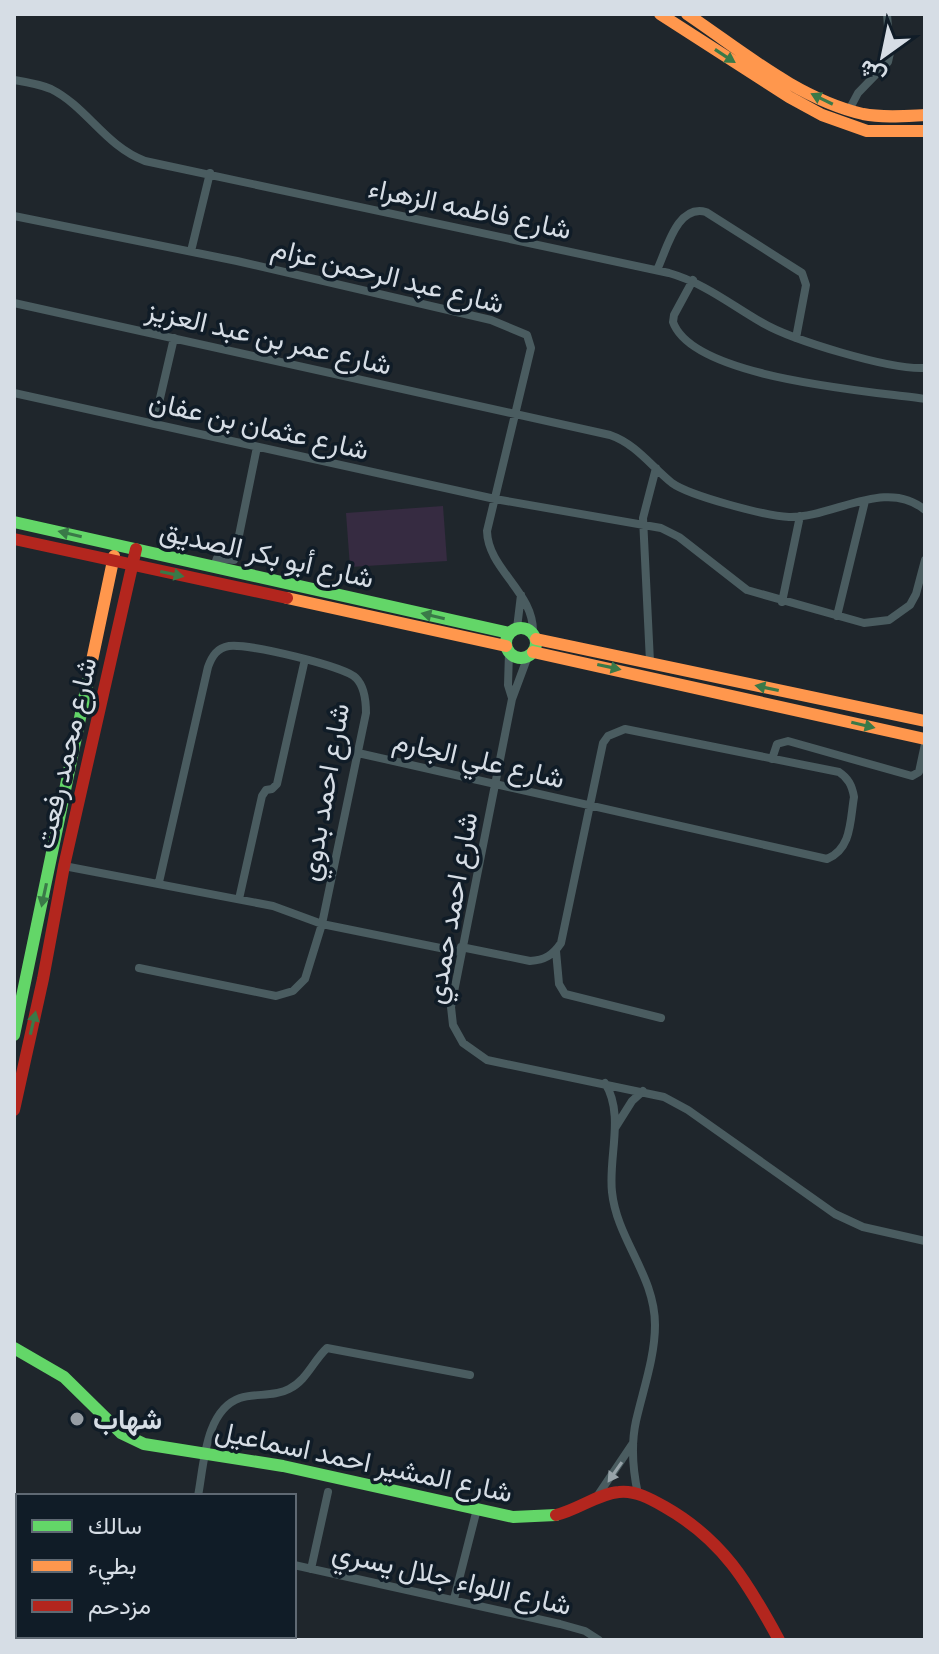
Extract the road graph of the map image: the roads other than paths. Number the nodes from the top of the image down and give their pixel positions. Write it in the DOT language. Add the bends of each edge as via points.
graph roads {
  1 [pos="660,14"];
  2 [pos="687,14"];
  3 [pos="887,14"];
  4 [pos="14,80"];
  5 [pos="849,110"];
  6 [pos="925,115"];
  7 [pos="925,131"];
  8 [pos="210,173"];
  9 [pos="14,216"];
  10 [pos="191,251"];
  11 [pos="657,270"];
  12 [pos="693,280"];
  13 [pos="14,303"];
  14 [pos="174,338"];
  15 [pos="796,338"];
  16 [pos="925,368"];
  17 [pos="14,393"];
  18 [pos="925,399"];
  19 [pos="515,414"];
  20 [pos="154,424"];
  21 [pos="257,447"];
  22 [pos="656,468"];
  23 [pos="495,499"];
  24 [pos="865,501"];
  25 [pos="925,510"];
  26 [pos="800,516"];
  27 [pos="14,522"];
  28 [pos="643,524"];
  29 [pos="14,539"];
  30 [pos="116,545"];
  31 [pos="136,549"];
  32 [pos="925,560"];
  33 [pos="112,561"];
  34 [pos="133,565"];
  35 [pos="214,567"];
  36 [pos="522,595"];
  37 [pos="782,602"];
  38 [pos="837,616"];
  39 [pos="510,640"];
  40 [pos="532,645"];
  41 [pos="305,659"];
  42 [pos="650,662"];
  43 [pos="512,699"];
  44 [pos="925,721"];
  45 [pos="925,742"];
  46 [pos="358,753"];
  47 [pos="772,759"];
  48 [pos="496,786"];
  49 [pos="590,807"];
  50 [pos="64,866"];
  51 [pos="159,882"];
  52 [pos="239,899"];
  53 [pos="322,924"];
  54 [pos="460,950"];
  55 [pos="556,951"];
  56 [pos="139,968"];
  57 [pos="43,979"];
  58 [pos="26,984"];
  59 [pos="40,993"];
  60 [pos="661,1018"];
  61 [pos="14,1035"];
  62 [pos="605,1083"];
  63 [pos="643,1091"];
  64 [pos="14,1110"];
  65 [pos="615,1128"];
  66 [pos="925,1241"];
  67 [pos="14,1341"];
  68 [pos="14,1348"];
  69 [pos="40,1361"];
  70 [pos="470,1375"];
  71 [pos="634,1442"];
  72 [pos="207,1452"];
  73 [pos="328,1492"];
  74 [pos="198,1494"];
  75 [pos="638,1494"];
  76 [pos="594,1500"];
  77 [pos="477,1509"];
  78 [pos="296,1565"];
  79 [pos="311,1569"];
  80 [pos="454,1599"];
  81 [pos="599,1640"];
  82 [pos="779,1640"];
  1 -- 7 [label="street, one-way" via="822,115 867,131"];
  5 -- 2 [label="street, one-way" via="804,89"];
  3 -- 5 [label="street" via="888,62"];
  4 -- 8 [label="street, شارع فاطمه الزهراء" via="60,95 133,157"];
  5 -- 6 [label="street"];
  8 -- 10 [label="street"];
  8 -- 11 [label="street, شارع فاطمه الزهراء"];
  9 -- 10 [label="street, شارع عبد الرحمن عزام"];
  10 -- 19 [label="street, شارع عبد الرحمن عزام" via="519,330 531,348"];
  11 -- 12 [label="street, شارع فاطمه الزهراء"];
  11 -- 15 [label="street" via="683,215 706,212 802,273 806,285"];
  12 -- 15 [label="street, شارع فاطمه الزهراء"];
  12 -- 18 [label="street" via="673,322 682,336 719,359 794,382"];
  13 -- 14 [label="street, شارع عمر بن عبد العزيز"];
  14 -- 19 [label="street, شارع عمر بن عبد العزيز"];
  14 -- 20 [label="street"];
  15 -- 16 [label="street, شارع فاطمه الزهراء"];
  17 -- 20 [label="street, شارع عثمان بن عفان"];
  19 -- 22 [label="street, شارع عمر بن عبد العزيز" via="617,437"];
  19 -- 23 [label="street, شارع عبد الرحمن عزام"];
  20 -- 21 [label="street, شارع عثمان بن عفان"];
  21 -- 23 [label="street, شارع عثمان بن عفان"];
  21 -- 35 [label="street" via="234,560 217,558"];
  22 -- 26 [label="street, شارع عمر بن عبد العزيز" via="698,496"];
  22 -- 28 [label="street"];
  23 -- 28 [label="street, شارع عثمان بن عفان"];
  23 -- 36 [label="street, شارع عبد الرحمن عزام" via="489,547"];
  24 -- 25 [label="street" via="900,497"];
  24 -- 26 [label="street"];
  24 -- 38 [label="street"];
  26 -- 37 [label="street"];
  30 -- 27 [label="street, شارع أبو بكر الصديق, one-way"];
  28 -- 37 [label="street, شارع عثمان بن عفان" via="671,532 747,590"];
  28 -- 42 [label="street"];
  29 -- 33 [label="street, شارع أبو بكر الصديق"];
  30 -- 31 [label="street, شارع أبو بكر الصديق"];
  30 -- 33 [label="street, شارع محمد رفعت"];
  31 -- 34 [label="street, شارع محمد رفعت"];
  31 -- 35 [label="street, شارع أبو بكر الصديق"];
  32 -- 38 [label="street, شارع عثمان بن عفان" via="916,594 900,614 877,624"];
  33 -- 34 [label="street, شارع أبو بكر الصديق"];
  33 -- 58 [label="street, شارع محمد رفعت, one-way"];
  34 -- 39 [label="street, شارع أبو بكر الصديق, one-way"];
  34 -- 50 [label="street, شارع محمد رفعت"];
  39 -- 35 [label="street, شارع أبو بكر الصديق, one-way"];
  36 -- 39 [label="street"];
  36 -- 40 [label="street, شارع عبد الرحمن عزام" via="531,612"];
  37 -- 38 [label="street, شارع عثمان بن عفان"];
  39 -- 40 [label="street" via="526,628"];
  39 -- 40 [label="street" via="516,657"];
  39 -- 43 [label="street, شارع احمد حمدي"];
  40 -- 42 [label="street"];
  40 -- 43 [label="street, شارع احمد حمدي"];
  40 -- 45 [label="street, one-way"];
  41 -- 46 [label="street, شارع احمد بدوي" via="349,672 361,684 366,713"];
  41 -- 51 [label="street, شارع احمد بدوي" via="233,645 211,659"];
  41 -- 52 [label="street" via="277,784 262,796"];
  44 -- 42 [label="street, one-way"];
  43 -- 48 [label="street, شارع احمد حمدي"];
  45 -- 47 [label="street" via="919,772 912,776 788,741 777,744"];
  46 -- 48 [label="street, شارع علي الجارم"];
  46 -- 53 [label="street, شارع احمد بدوي"];
  47 -- 49 [label="street" via="616,731 603,743"];
  47 -- 49 [label="street, شارع علي الجارم" via="839,772 849,782 854,797 846,843 835,856 827,859"];
  48 -- 49 [label="street, شارع علي الجارم"];
  48 -- 54 [label="street, شارع احمد حمدي"];
  49 -- 55 [label="street"];
  50 -- 51 [label="street"];
  50 -- 57 [label="street, شارع محمد رفعت"];
  51 -- 52 [label="street"];
  52 -- 53 [label="street"];
  53 -- 54 [label="street"];
  53 -- 56 [label="street, شارع احمد بدوي" via="305,979 285,995"];
  54 -- 55 [label="street" via="530,961"];
  54 -- 62 [label="street, شارع احمد حمدي" via="451,1015 469,1050 487,1060"];
  55 -- 60 [label="street" via="565,994"];
  57 -- 58 [label="street"];
  57 -- 59 [label="street, شارع محمد رفعت"];
  58 -- 59 [label="street"];
  58 -- 61 [label="street, شارع محمد رفعت"];
  64 -- 59 [label="street, شارع محمد رفعت, one-way"];
  62 -- 63 [label="street, شارع احمد حمدي"];
  62 -- 65 [label="street" via="613,1100"];
  63 -- 65 [label="street"];
  63 -- 66 [label="street, شارع احمد حمدي" via="688,1110 835,1214 863,1227"];
  65 -- 71 [label="street" via="615,1208 655,1311"];
  67 -- 69 [label="street, شارع المشير احمد اسماعيل"];
  68 -- 69 [label="street, شارع المشير احمد اسماعيل"];
  69 -- 72 [label="street, شارع المشير احمد اسماعيل" via="132,1440"];
  70 -- 72 [label="street" via="327,1348 289,1389 242,1398 223,1409 212,1427"];
  71 -- 75 [label="street"];
  71 -- 76 [label="street, one-way"];
  72 -- 74 [label="street"];
  72 -- 77 [label="street, شارع المشير احمد اسماعيل"];
  73 -- 79 [label="street"];
  75 -- 76 [label="street, شارع المشير احمد اسماعيل" via="614,1492"];
  75 -- 82 [label="street" via="687,1519 723,1549"];
  76 -- 77 [label="street, شارع المشير احمد اسماعيل" via="534,1518"];
  77 -- 80 [label="street"];
  78 -- 79 [label="street, شارع اللواء جلال يسري"];
  79 -- 80 [label="street, شارع اللواء جلال يسري"];
  80 -- 81 [label="street, شارع اللواء جلال يسري" via="572,1628"];
}
